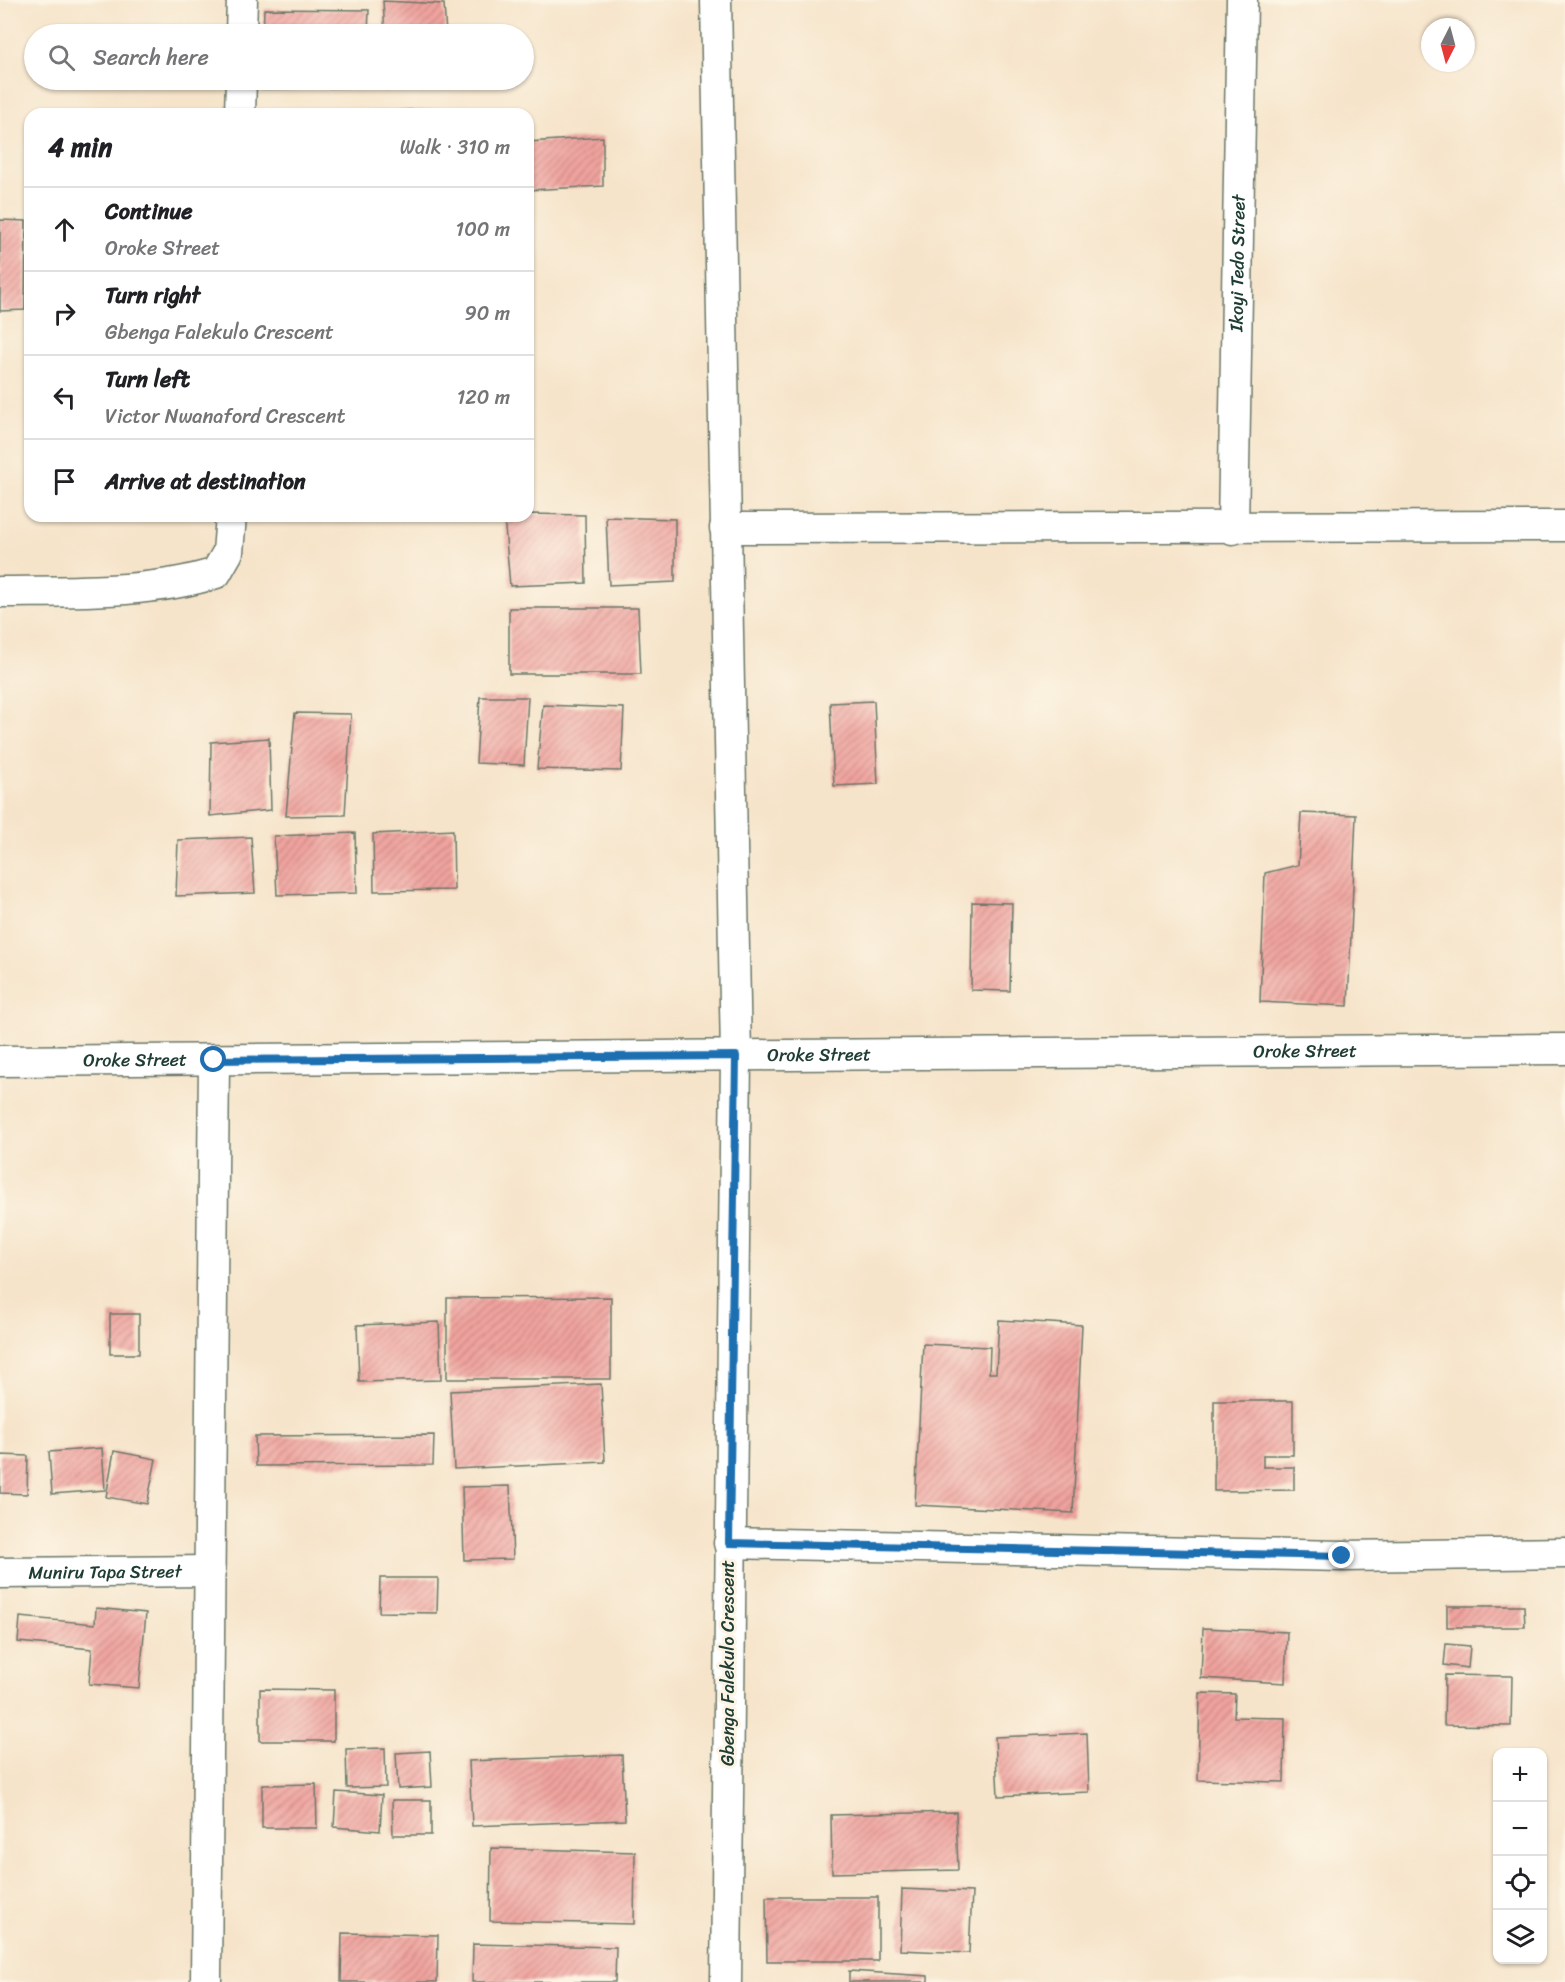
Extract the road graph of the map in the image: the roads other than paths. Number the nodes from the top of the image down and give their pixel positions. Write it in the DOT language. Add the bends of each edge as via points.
graph roads {
  1 [pos="242,0"];
  2 [pos="716,0"];
  3 [pos="1242,0"];
  4 [pos="241,24"];
  5 [pos="241,90"];
  6 [pos="240,108"];
  7 [pos="230,522"];
  8 [pos="1565,526"];
  9 [pos="725,528"];
  10 [pos="1233,528"];
  11 [pos="0,592"];
  12 [pos="1565,1049"];
  13 [pos="736,1056"];
  14 [pos="214,1060"];
  15 [pos="0,1061"];
  16 [pos="729,1543"];
  17 [pos="1565,1553"];
  18 [pos="210,1571"];
  19 [pos="0,1573"];
  20 [pos="206,1982"];
  21 [pos="726,1982"];
  1 -- 4 [label="street"];
  2 -- 9 [label="street, Gbenga Falekulo Crescent"];
  3 -- 10 [label="street, Ikoyi Tedo Street"];
  5 -- 6 [label="street"];
  7 -- 11 [label="street" via="228,552 216,573 192,581"];
  8 -- 10 [label="street"];
  9 -- 10 [label="street"];
  9 -- 13 [label="street, Gbenga Falekulo Crescent"];
  12 -- 13 [label="street, Oroke Street"];
  13 -- 14 [label="street, Oroke Street"];
  13 -- 16 [label="street, Gbenga Falekulo Crescent"];
  14 -- 15 [label="street, Oroke Street"];
  14 -- 18 [label="street"];
  16 -- 17 [label="street" via="1342,1556"];
  16 -- 21 [label="street, Gbenga Falekulo Crescent"];
  18 -- 19 [label="street, Muniru Tapa Street"];
  18 -- 20 [label="street"];
}
